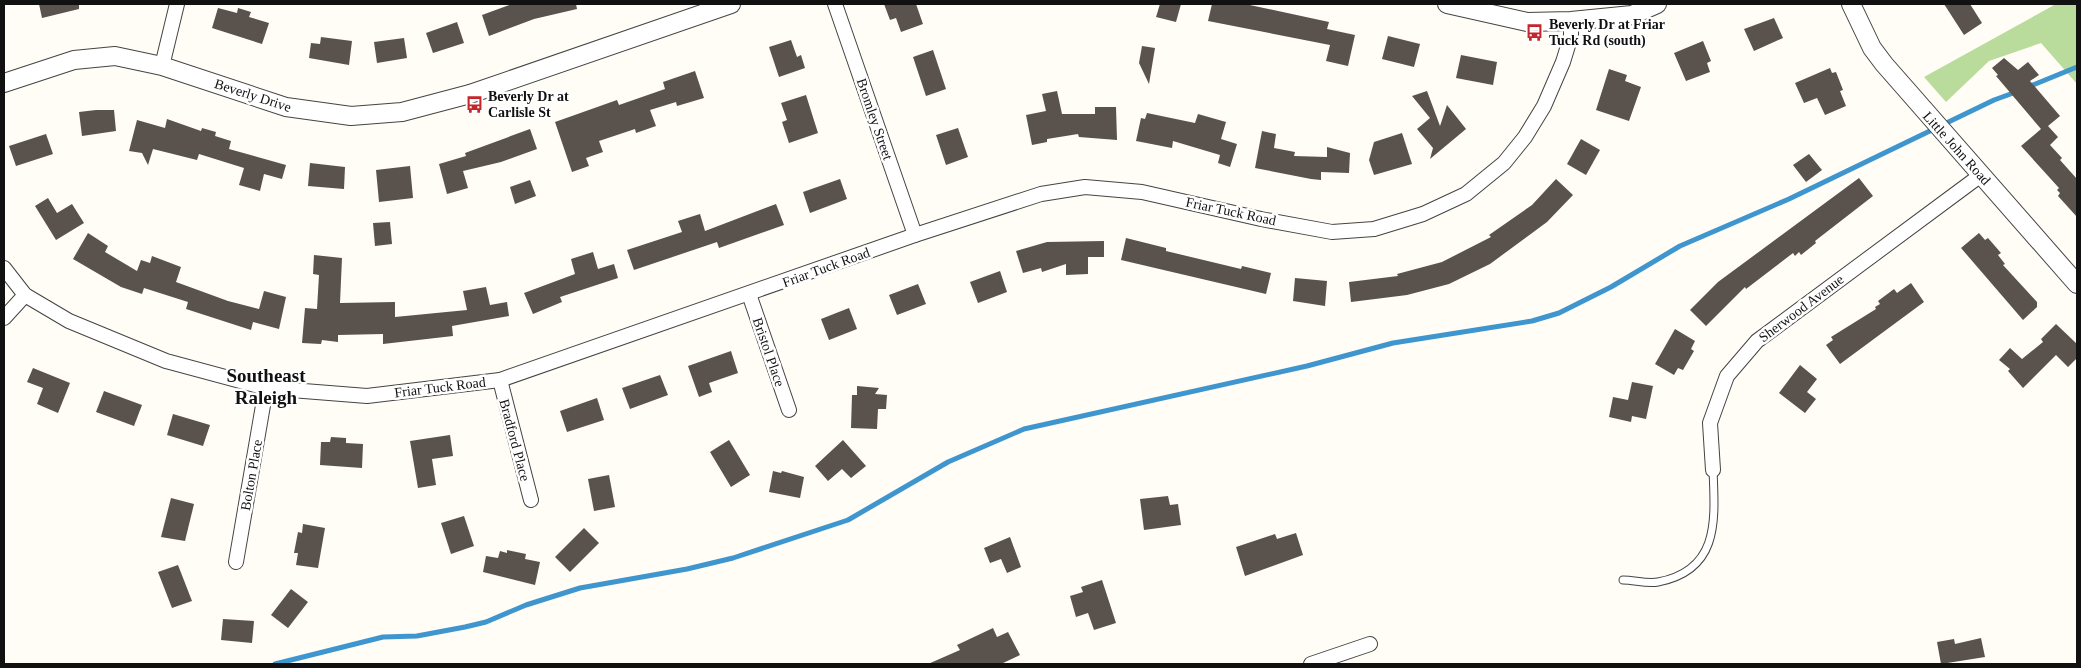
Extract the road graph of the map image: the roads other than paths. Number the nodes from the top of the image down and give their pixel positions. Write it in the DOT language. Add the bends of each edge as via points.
graph roads {
  1 [pos="177,4"];
  2 [pos="731,4"];
  3 [pos="836,4"];
  4 [pos="1447,4"];
  5 [pos="1657,4"];
  6 [pos="1851,4"];
  7 [pos="1571,21"];
  8 [pos="162,66"];
  9 [pos="4,83"];
  10 [pos="1981,175"];
  11 [pos="915,235"];
  12 [pos="4,268"];
  13 [pos="2077,284"];
  14 [pos="749,294"];
  15 [pos="25,295"];
  16 [pos="4,318"];
  17 [pos="500,380"];
  18 [pos="266,388"];
  19 [pos="789,410"];
  20 [pos="1713,470"];
  21 [pos="531,500"];
  22 [pos="236,562"];
  23 [pos="1623,580"];
  24 [pos="1370,644"];
  25 [pos="1311,664"];
  1 -- 8 [label="street"];
  2 -- 8 [label="street, Beverly Drive" via="470,94 402,112 350,116 286,107"];
  3 -- 11 [label="street, Bromley Street"];
  4 -- 7 [label="street" via="1527,22"];
  5 -- 7 [label="street" via="1632,15"];
  6 -- 10 [label="street, Little John Road" via="1872,48 1884,64"];
  7 -- 11 [label="street, Friar Tuck Road" via="1571,36 1563,62 1544,106 1525,138 1504,163 1466,194 1423,214 1374,229 1332,232 1142,192 1085,186 1041,194"];
  8 -- 9 [label="street, Beverly Drive" via="115,56 92,58 74,60"];
  10 -- 13 [label="street, Little John Road"];
  10 -- 20 [label="street, Sherwood Avenue" via="1757,340 1727,376 1710,423"];
  11 -- 14 [label="street, Friar Tuck Road"];
  12 -- 15 [label="street, Friar Tuck Road"];
  14 -- 17 [label="street, Friar Tuck Road"];
  14 -- 19 [label="street, Bristol Place"];
  15 -- 16 [label="street"];
  15 -- 18 [label="street, Friar Tuck Road" via="69,321 166,362"];
  17 -- 18 [label="street, Friar Tuck Road" via="367,396"];
  17 -- 21 [label="street, Bradford Place"];
  18 -- 22 [label="street, Bolton Place"];
  20 -- 23 [label="lane, Sherwood Avenue" via="1715,511 1707,550 1689,572 1657,582"];
  24 -- 25 [label="street"];
}
